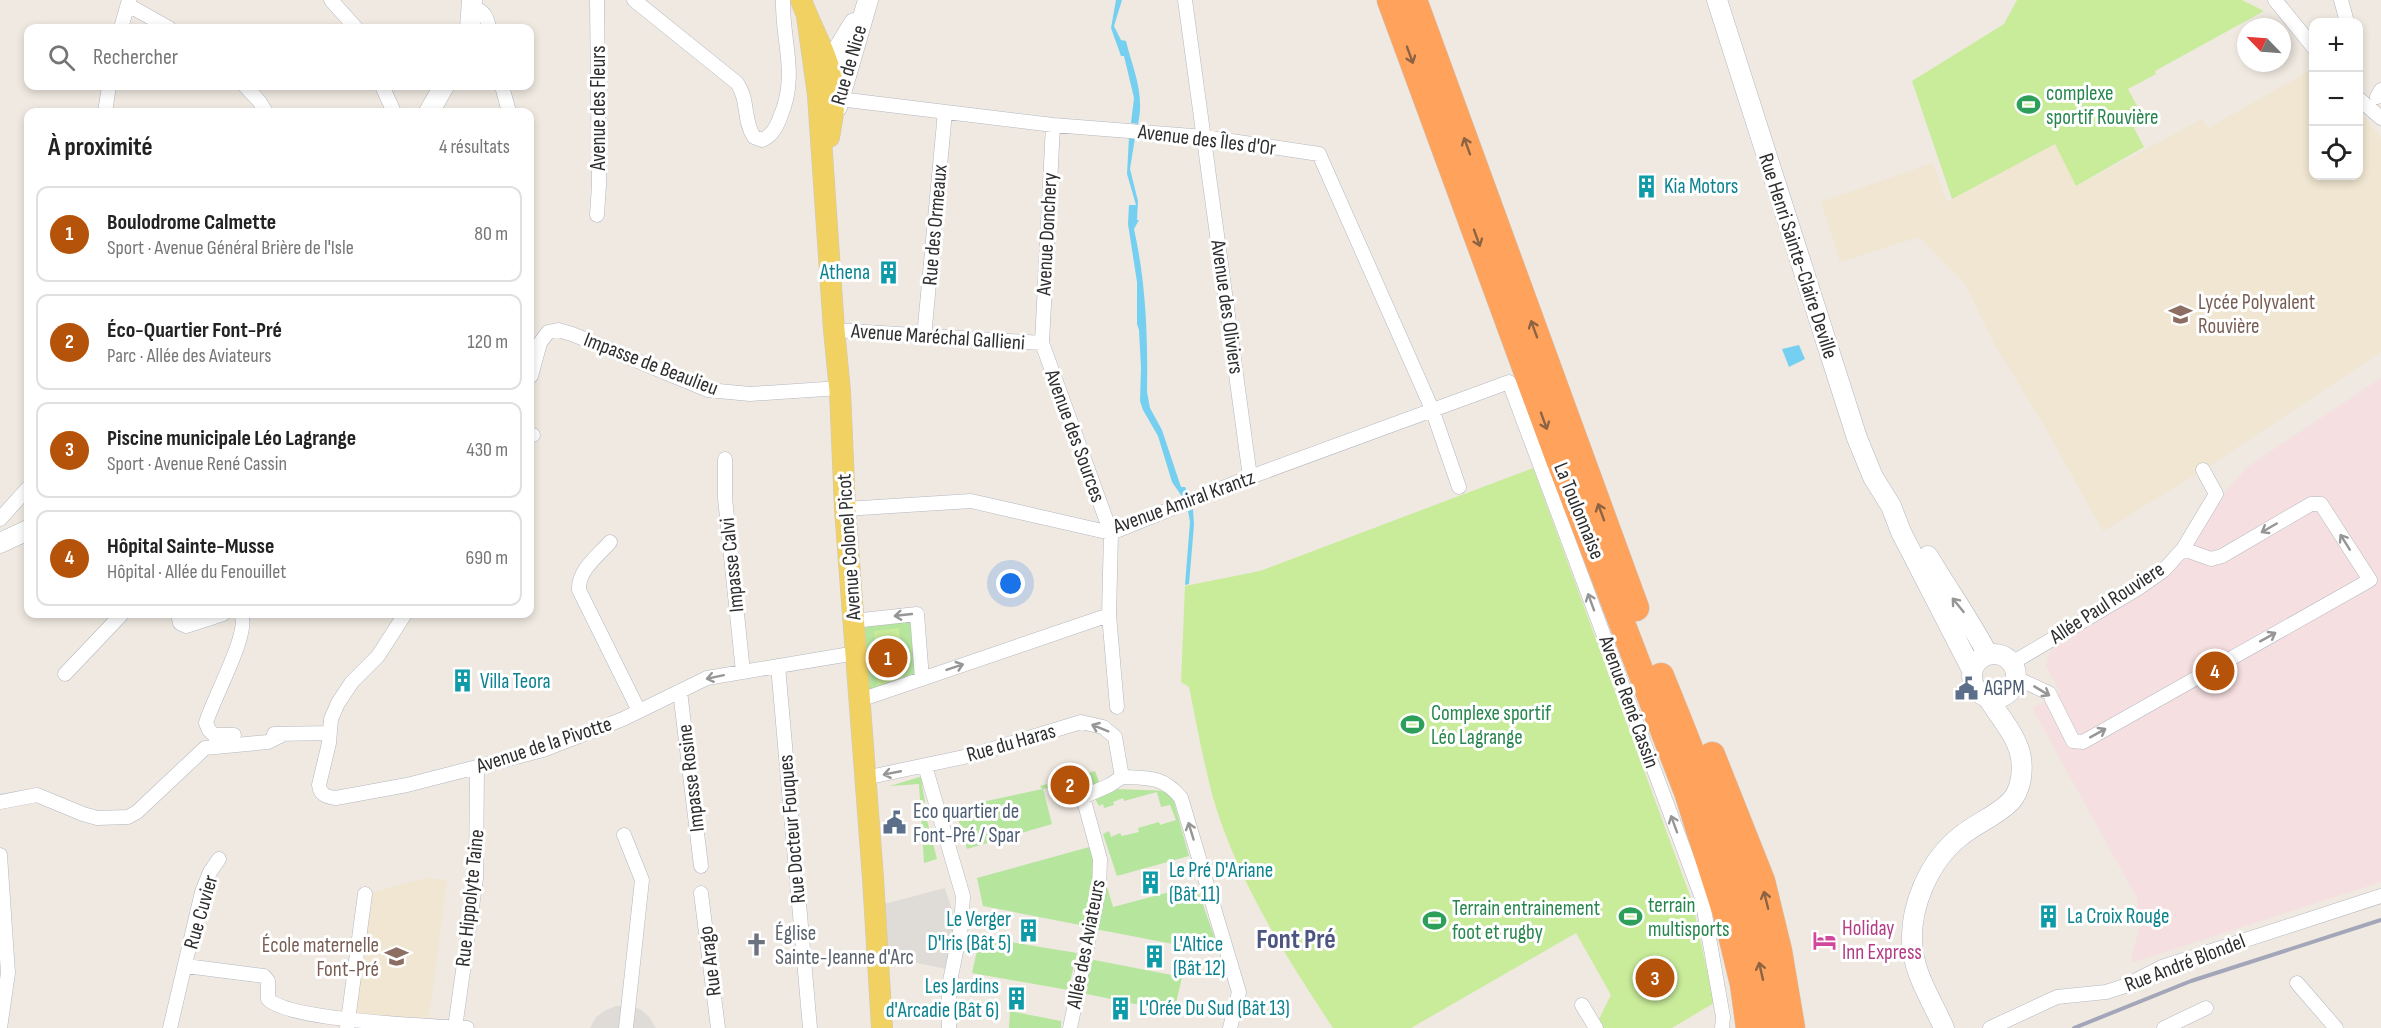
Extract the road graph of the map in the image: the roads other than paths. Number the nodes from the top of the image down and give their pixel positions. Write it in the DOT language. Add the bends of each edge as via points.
graph roads {
  1 [pos="331,0"];
  2 [pos="597,0"];
  3 [pos="634,0"];
  4 [pos="783,0"];
  5 [pos="868,0"];
  6 [pos="1185,0"];
  7 [pos="1390,0"];
  8 [pos="1718,0"];
  9 [pos="2275,0"];
  10 [pos="2342,0"];
  11 [pos="1415,2"];
  12 [pos="129,3"];
  13 [pos="472,4"];
  14 [pos="804,8"];
  15 [pos="2345,18"];
  16 [pos="122,24"];
  17 [pos="163,24"];
  18 [pos="352,24"];
  19 [pos="470,24"];
  20 [pos="488,24"];
  21 [pos="845,37"];
  22 [pos="818,39"];
  23 [pos="2309,43"];
  24 [pos="828,66"];
  25 [pos="108,90"];
  26 [pos="249,90"];
  27 [pos="384,90"];
  28 [pos="442,90"];
  29 [pos="503,90"];
  30 [pos="830,98"];
  31 [pos="2363,102"];
  32 [pos="106,108"];
  33 [pos="263,108"];
  34 [pos="392,108"];
  35 [pos="431,108"];
  36 [pos="508,108"];
  37 [pos="945,112"];
  38 [pos="2381,118"];
  39 [pos="1053,125"];
  40 [pos="1205,137"];
  41 [pos="824,175"];
  42 [pos="597,215"];
  43 [pos="834,330"];
  44 [pos="924,337"];
  45 [pos="1042,343"];
  46 [pos="534,366"];
  47 [pos="1509,382"];
  48 [pos="840,388"];
  49 [pos="1432,410"];
  50 [pos="725,459"];
  51 [pos="2203,470"];
  52 [pos="1250,477"];
  53 [pos="1459,487"];
  54 [pos="24,492"];
  55 [pos="1891,506"];
  56 [pos="845,509"];
  57 [pos="0,519"];
  58 [pos="24,532"];
  59 [pos="1111,533"];
  60 [pos="610,542"];
  61 [pos="0,543"];
  62 [pos="2182,549"];
  63 [pos="1109,615"];
  64 [pos="118,618"];
  65 [pos="179,618"];
  66 [pos="211,618"];
  67 [pos="242,618"];
  68 [pos="402,618"];
  69 [pos="853,621"];
  70 [pos="856,653"];
  71 [pos="1988,655"];
  72 [pos="778,666"];
  73 [pos="1657,666"];
  74 [pos="1972,670"];
  75 [pos="2014,671"];
  76 [pos="743,672"];
  77 [pos="65,674"];
  78 [pos="922,679"];
  79 [pos="680,691"];
  80 [pos="1996,697"];
  81 [pos="860,700"];
  82 [pos="1117,707"];
  83 [pos="639,711"];
  84 [pos="329,733"];
  85 [pos="284,734"];
  86 [pos="925,766"];
  87 [pos="477,768"];
  88 [pos="1122,777"];
  89 [pos="865,778"];
  90 [pos="0,802"];
  91 [pos="624,835"];
  92 [pos="0,855"];
  93 [pos="219,859"];
  94 [pos="701,866"];
  95 [pos="702,893"];
  96 [pos="365,894"];
  97 [pos="2381,896"];
  98 [pos="186,966"];
  99 [pos="2296,983"];
  100 [pos="1582,1005"];
  101 [pos="2206,1008"];
  102 [pos="347,1024"];
  103 [pos="1738,1024"];
  104 [pos="0,1028"];
  105 [pos="171,1028"];
  106 [pos="459,1028"];
  107 [pos="626,1028"];
  108 [pos="718,1028"];
  109 [pos="810,1028"];
  110 [pos="882,1028"];
  111 [pos="949,1028"];
  112 [pos="1070,1028"];
  113 [pos="1230,1028"];
  114 [pos="1596,1028"];
  115 [pos="1772,1028"];
  116 [pos="1792,1028"];
  117 [pos="1944,1028"];
  118 [pos="1990,1028"];
  119 [pos="2164,1028"];
  120 [pos="2336,1028"];
  1 -- 18 [label="street"];
  2 -- 42 [label="street, Avenue des Fleurs"];
  3 -- 4 [label="street" via="737,83 745,99 750,130 762,140 778,124 789,90"];
  5 -- 21 [label="main road"];
  5 -- 30 [label="main road, Rue de Nice"];
  6 -- 40 [label="street, Avenue des Oliviers"];
  7 -- 103 [label="highway, La Toulonnaise, one-way" via="1558,458 1687,792 1743,984"];
  8 -- 55 [label="main road, Rue Henri Sainte-Claire Deville" via="1857,438 1873,477"];
  9 -- 23 [label="street"];
  10 -- 15 [label="street"];
  73 -- 11 [label="highway, La Toulonnaise, one-way"];
  12 -- 16 [label="street"];
  12 -- 17 [label="street"];
  13 -- 19 [label="main road"];
  13 -- 20 [label="street" via="485,15"];
  14 -- 22 [label="main road, Avenue Colonel Picot"];
  14 -- 30 [label="main road, Avenue Colonel Picot"];
  21 -- 22 [label="main road, Rue de Nice" via="836,42"];
  21 -- 24 [label="main road, Rue de Nice"];
  22 -- 24 [label="main road, Avenue Colonel Picot"];
  24 -- 30 [label="main road, Avenue Colonel Picot"];
  25 -- 32 [label="street"];
  26 -- 33 [label="street"];
  27 -- 34 [label="street"];
  28 -- 35 [label="main road"];
  29 -- 36 [label="street"];
  30 -- 37 [label="street, Avenue des Îles d'Or"];
  30 -- 41 [label="main road, Avenue Colonel Picot"];
  30 -- 41 [label="main road, Avenue Colonel Picot"];
  31 -- 38 [label="street"];
  37 -- 39 [label="street, Avenue des Îles d'Or"];
  37 -- 44 [label="street, Rue des Ormeaux"];
  39 -- 40 [label="street, Avenue des Îles d'Or"];
  39 -- 45 [label="street, Avenue Donchery"];
  40 -- 49 [label="street, Avenue des Îles d'Or" via="1319,154"];
  40 -- 52 [label="street, Avenue des Oliviers"];
  41 -- 43 [label="main road, Avenue Colonel Picot"];
  43 -- 44 [label="street, Avenue Maréchal Gallieni"];
  43 -- 48 [label="main road, Avenue Colonel Picot"];
  44 -- 45 [label="street, Avenue Maréchal Gallieni"];
  45 -- 59 [label="street, Avenue des Sources"];
  46 -- 48 [label="street, Impasse de Beaulieu" via="542,338 558,330 708,390 750,394"];
  47 -- 49 [label="street, Avenue Amiral Krantz"];
  103 -- 47 [label="street, Avenue René Cassin, one-way" via="1724,1017 1702,898"];
  48 -- 56 [label="main road, Avenue Colonel Picot"];
  49 -- 52 [label="street, Avenue Amiral Krantz"];
  49 -- 53 [label="street"];
  50 -- 76 [label="street, Impasse Calvi" via="724,498"];
  51 -- 62 [label="street, Allée Paul Rouviere" via="2216,494"];
  52 -- 59 [label="street, Avenue Amiral Krantz"];
  54 -- 57 [label="street"];
  71 -- 55 [label="main road, Rue Henri Sainte-Claire Deville, one-way" via="1914,532"];
  55 -- 74 [label="main road, Rue Henri Sainte-Claire Deville"];
  56 -- 59 [label="street, Avenue Amiral Krantz" via="971,501"];
  56 -- 69 [label="main road, Avenue Colonel Picot"];
  58 -- 61 [label="main road"];
  59 -- 63 [label="street, Avenue des Sources"];
  60 -- 83 [label="street" via="583,573 579,590"];
  62 -- 75 [label="street, Allée Paul Rouviere" via="2164,570"];
  75 -- 62 [label="street, one-way" via="2049,693 2073,741 2083,742 2370,580 2321,504 2311,504 2222,556 2211,559"];
  78 -- 63 [label="street, one-way"];
  63 -- 82 [label="street, Avenue des Sources"];
  64 -- 77 [label="street"];
  65 -- 66 [label="street" via="186,626"];
  67 -- 85 [label="street" via="240,638 207,727 217,736"];
  68 -- 84 [label="street" via="378,656 338,703"];
  69 -- 70 [label="main road, Avenue Colonel Picot"];
  78 -- 69 [label="street, one-way" via="918,614"];
  70 -- 72 [label="street, Avenue de la Pivotte"];
  70 -- 81 [label="main road, Avenue Colonel Picot"];
  71 -- 74 [label="main road"];
  71 -- 75 [label="main road" via="2004,656"];
  72 -- 76 [label="street, Avenue de la Pivotte"];
  72 -- 109 [label="street, Rue Docteur Fouques"];
  115 -- 73 [label="highway, La Toulonnaise, one-way" via="1729,850"];
  116 -- 73 [label="highway, one-way" via="1762,881 1680,682"];
  74 -- 80 [label="main road" via="1976,690"];
  75 -- 80 [label="main road" via="2013,688"];
  76 -- 79 [label="street, Avenue de la Pivotte, one-way" via="707,678"];
  78 -- 81 [label="street"];
  79 -- 83 [label="street, Avenue de la Pivotte"];
  79 -- 94 [label="street, Impasse Rosine"];
  80 -- 117 [label="main road" via="2021,755 2019,787 2012,800 1945,851 1925,883 1912,932 1915,963"];
  81 -- 89 [label="main road, Avenue Colonel Picot"];
  83 -- 87 [label="street, Avenue de la Pivotte" via="543,750"];
  84 -- 85 [label="street"];
  84 -- 87 [label="street, Avenue de la Pivotte" via="319,785 322,793 332,798"];
  85 -- 90 [label="street" via="268,742 205,748 128,817 90,816 38,795"];
  88 -- 86 [label="street, Rue du Haras, one-way" via="1115,737 1103,728 1081,722"];
  86 -- 89 [label="street, Rue du Haras, one-way"];
  86 -- 111 [label="street" via="963,897 949,986"];
  87 -- 106 [label="street, Rue Hippolyte Taine" via="477,871"];
  88 -- 112 [label="street, Allée des Aviateurs" via="1083,797 1100,859 1099,890"];
  113 -- 88 [label="street, one-way" via="1239,992 1181,798 1170,784"];
  89 -- 110 [label="main road, Avenue Colonel Picot"];
  91 -- 107 [label="street" via="642,880"];
  92 -- 104 [label="street" via="8,974"];
  93 -- 98 [label="street, Rue Cuvier" via="204,886"];
  95 -- 108 [label="street, Rue Arago"];
  96 -- 102 [label="street"];
  97 -- 118 [label="street, Rue André Blondel" via="2162,967 2106,992 2057,998"];
  98 -- 102 [label="street" via="264,976 269,983 267,997 275,1004"];
  98 -- 105 [label="street, Rue Cuvier"];
  99 -- 120 [label="street"];
  100 -- 114 [label="street"];
  101 -- 119 [label="street"];
  102 -- 106 [label="street"];
}
